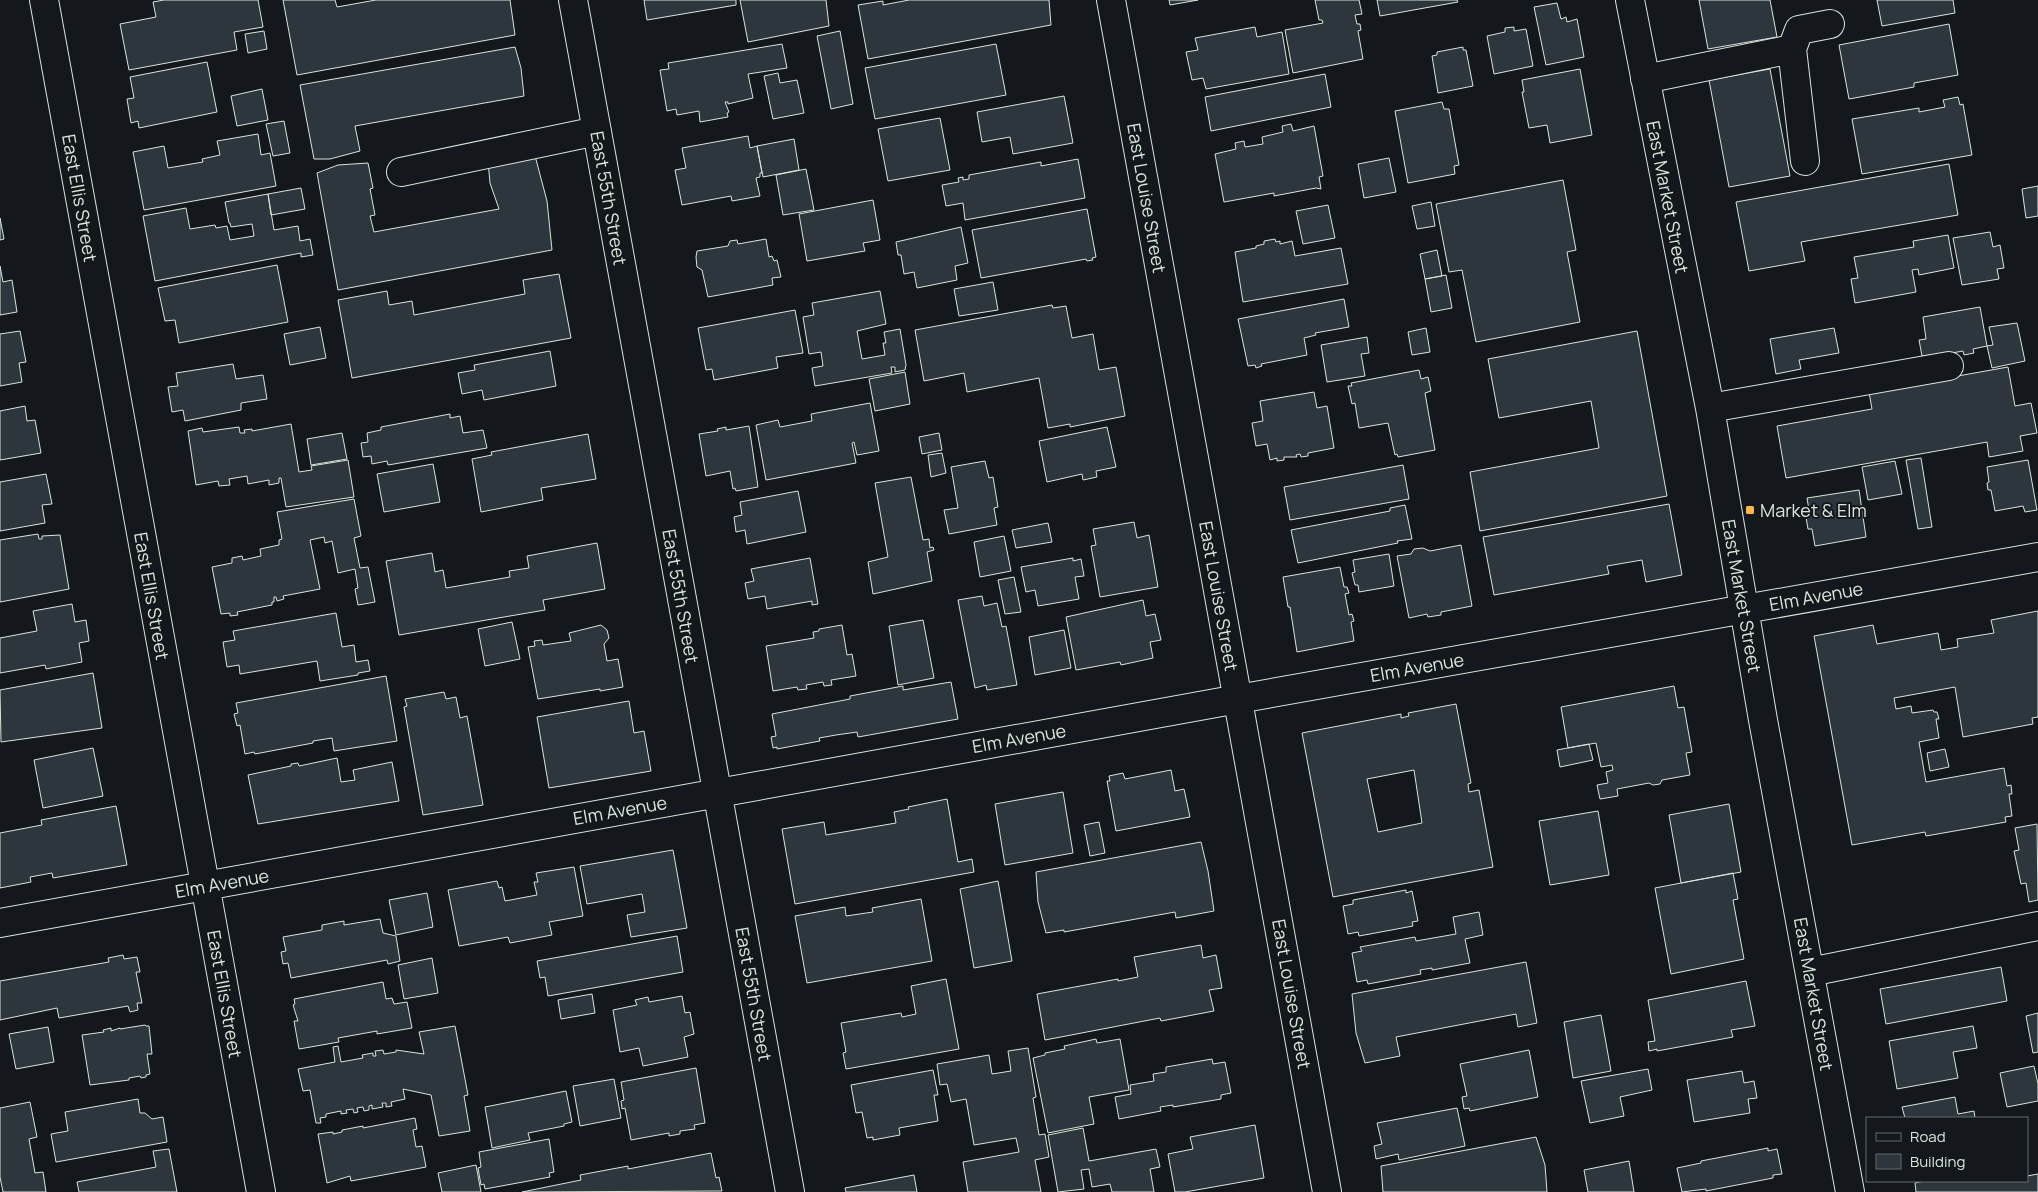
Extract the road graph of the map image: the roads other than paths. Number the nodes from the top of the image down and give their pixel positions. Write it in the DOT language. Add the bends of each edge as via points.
graph roads {
  1 [pos="44,0"];
  2 [pos="573,0"];
  3 [pos="1111,0"];
  4 [pos="1630,0"];
  5 [pos="1830,24"];
  6 [pos="1792,49"];
  7 [pos="1645,79"];
  8 [pos="597,131"];
  9 [pos="1805,161"];
  10 [pos="401,172"];
  11 [pos="1949,366"];
  12 [pos="1710,408"];
  13 [pos="2038,556"];
  14 [pos="1744,608"];
  15 [pos="1238,699"];
  16 [pos="717,793"];
  17 [pos="205,886"];
  18 [pos="0,923"];
  19 [pos="2038,926"];
  20 [pos="1810,972"];
  21 [pos="261,1192"];
  22 [pos="790,1192"];
  23 [pos="1327,1192"];
  24 [pos="1850,1192"];
  1 -- 17 [label="street, East Ellis Street"];
  2 -- 8 [label="street, East 55th Street"];
  3 -- 15 [label="street, East Louise Street"];
  4 -- 7 [label="street, East Market Street"];
  5 -- 6 [label="street" via="1799,30"];
  6 -- 7 [label="street"];
  6 -- 9 [label="street"];
  7 -- 12 [label="street, East Market Street"];
  8 -- 10 [label="street"];
  8 -- 16 [label="street, East 55th Street"];
  11 -- 12 [label="street"];
  12 -- 14 [label="street, East Market Street"];
  13 -- 14 [label="street, Elm Avenue"];
  14 -- 15 [label="street, Elm Avenue"];
  14 -- 20 [label="street, East Market Street"];
  15 -- 16 [label="street, Elm Avenue"];
  15 -- 23 [label="street, East Louise Street"];
  16 -- 17 [label="street, Elm Avenue"];
  16 -- 22 [label="street, East 55th Street"];
  17 -- 18 [label="street, Elm Avenue"];
  17 -- 21 [label="street, East Ellis Street"];
  19 -- 20 [label="street"];
  20 -- 24 [label="street, East Market Street"];
}
